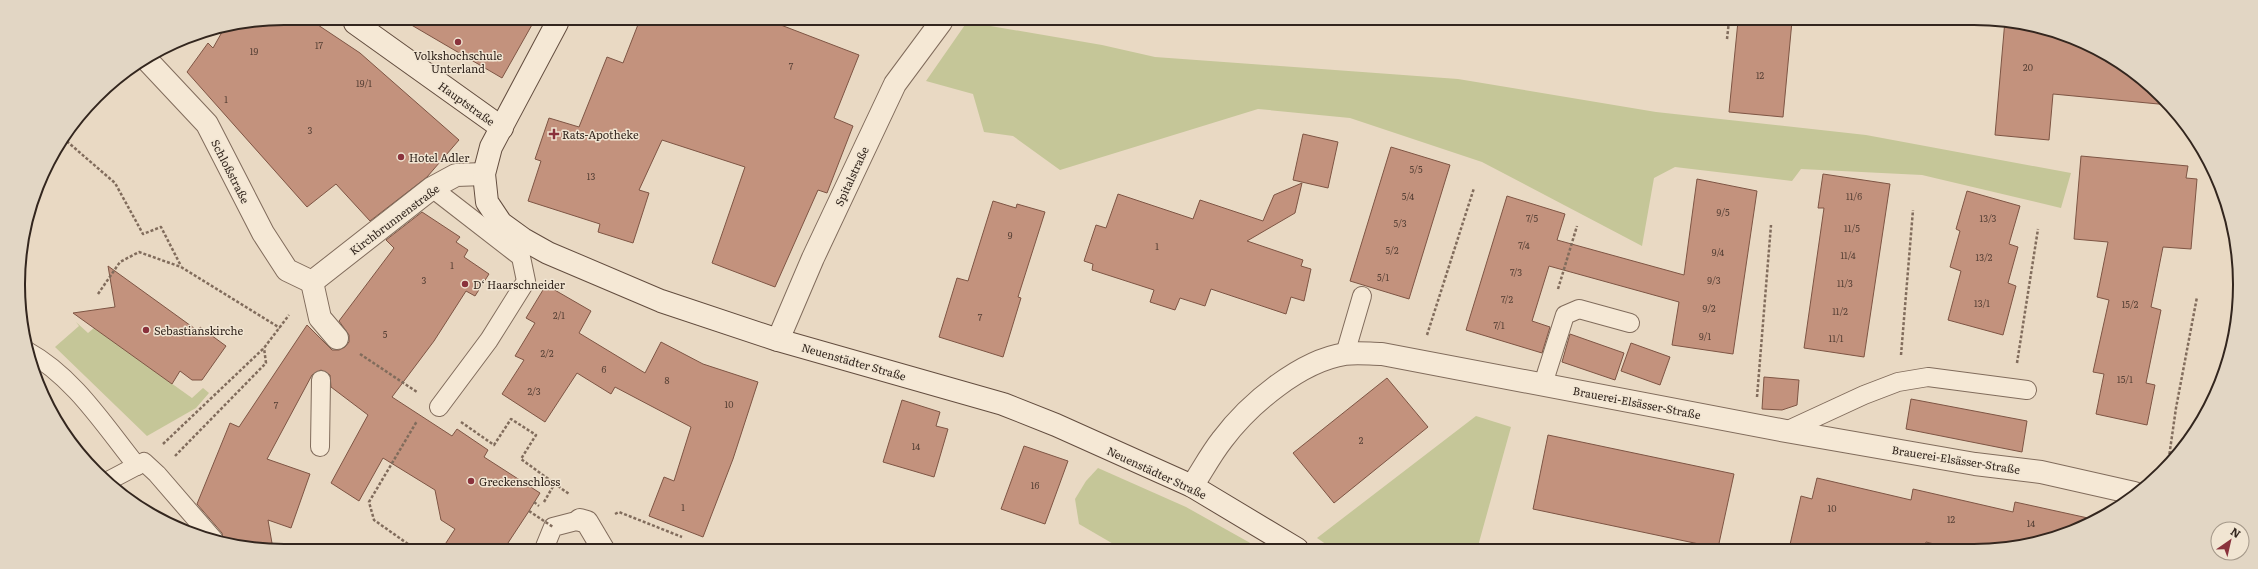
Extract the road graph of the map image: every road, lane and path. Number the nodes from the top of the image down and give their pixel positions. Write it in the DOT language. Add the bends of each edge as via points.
graph roads {
  1 [pos="365,25"];
  2 [pos="556,25"];
  3 [pos="939,25"];
  4 [pos="1729,25"];
  5 [pos="1727,39"];
  6 [pos="150,63"];
  7 [pos="502,128"];
  8 [pos="68,142"];
  9 [pos="484,174"];
  10 [pos="432,188"];
  11 [pos="1474,188"];
  12 [pos="1913,210"];
  13 [pos="1771,225"];
  14 [pos="2038,228"];
  15 [pos="181,267"];
  16 [pos="312,282"];
  17 [pos="98,294"];
  18 [pos="1362,296"];
  19 [pos="2197,297"];
  20 [pos="1630,323"];
  21 [pos="280,328"];
  22 [pos="778,340"];
  23 [pos="335,341"];
  24 [pos="1345,354"];
  25 [pos="35,355"];
  26 [pos="1419,360"];
  27 [pos="321,380"];
  28 [pos="1898,382"];
  29 [pos="1543,384"];
  30 [pos="2020,389"];
  31 [pos="439,407"];
  32 [pos="420,415"];
  33 [pos="1755,425"];
  34 [pos="1786,431"];
  35 [pos="320,447"];
  36 [pos="2169,456"];
  37 [pos="140,464"];
  38 [pos="158,474"];
  39 [pos="112,479"];
  40 [pos="1192,486"];
  41 [pos="2129,492"];
  42 [pos="529,511"];
  43 [pos="585,524"];
  44 [pos="553,527"];
  45 [pos="207,532"];
  46 [pos="682,537"];
  47 [pos="408,544"];
  48 [pos="546,544"];
  49 [pos="599,544"];
  50 [pos="1289,544"];
  1 -- 7 [label="street, Hauptstraße"];
  2 -- 7 [label="street, Hauptstraße"];
  3 -- 22 [label="street, Spitalstraße" via="895,84 813,258"];
  4 -- 5 [label="path"];
  6 -- 16 [label="street, Schloßstraße" via="206,124 263,233 288,270"];
  7 -- 9 [label="street, Neuenstädter Straße" via="491,147"];
  8 -- 15 [label="path" via="115,183 143,234 161,227"];
  9 -- 10 [label="street, Kirchbrunnenstraße" via="456,175"];
  9 -- 22 [label="street, Neuenstädter Straße" via="487,202 501,223 523,239 548,253 661,301"];
  10 -- 16 [label="street, Kirchbrunnenstraße"];
  10 -- 31 [label="lane" via="521,257 526,281 489,340"];
  11 -- 26 [label="path"];
  12 -- 28 [label="path"];
  13 -- 33 [label="path"];
  14 -- 30 [label="path"];
  15 -- 17 [label="path" via="139,252 120,262"];
  15 -- 21 [label="path"];
  16 -- 23 [label="street" via="320,318"];
  18 -- 24 [label="lane"];
  19 -- 36 [label="path"];
  20 -- 29 [label="lane" via="1579,309 1565,315"];
  22 -- 40 [label="street, Neuenstädter Straße" via="1003,404"];
  23 -- 31 [label="path"];
  24 -- 26 [label="street, Brauerei-Elsässer-Straße" via="1382,354"];
  24 -- 40 [label="street, Brauerei-Elsässer-Straße" via="1313,363 1285,380 1255,405 1222,439"];
  25 -- 37 [label="lane" via="75,388"];
  26 -- 29 [label="street, Brauerei-Elsässer-Straße"];
  27 -- 35 [label="lane"];
  28 -- 30 [label="lane" via="1928,377"];
  28 -- 34 [label="lane" via="1864,394"];
  29 -- 33 [label="street, Brauerei-Elsässer-Straße"];
  31 -- 43 [label="path" via="494,445 511,420 536,435 521,459 569,493"];
  32 -- 47 [label="path" via="369,502 374,520"];
  33 -- 34 [label="street, Brauerei-Elsässer-Straße"];
  34 -- 41 [label="street, Brauerei-Elsässer-Straße" via="1975,464 2041,472"];
  37 -- 38 [label="lane"];
  37 -- 38 [label="path" via="264,348 266,363"];
  37 -- 39 [label="lane"];
  38 -- 45 [label="lane"];
  40 -- 50 [label="street, Neuenstädter Straße"];
  42 -- 44 [label="path, bridge"];
  43 -- 44 [label="lane"];
  43 -- 46 [label="path" via="619,512"];
  43 -- 49 [label="street"];
  44 -- 48 [label="lane"];
}
